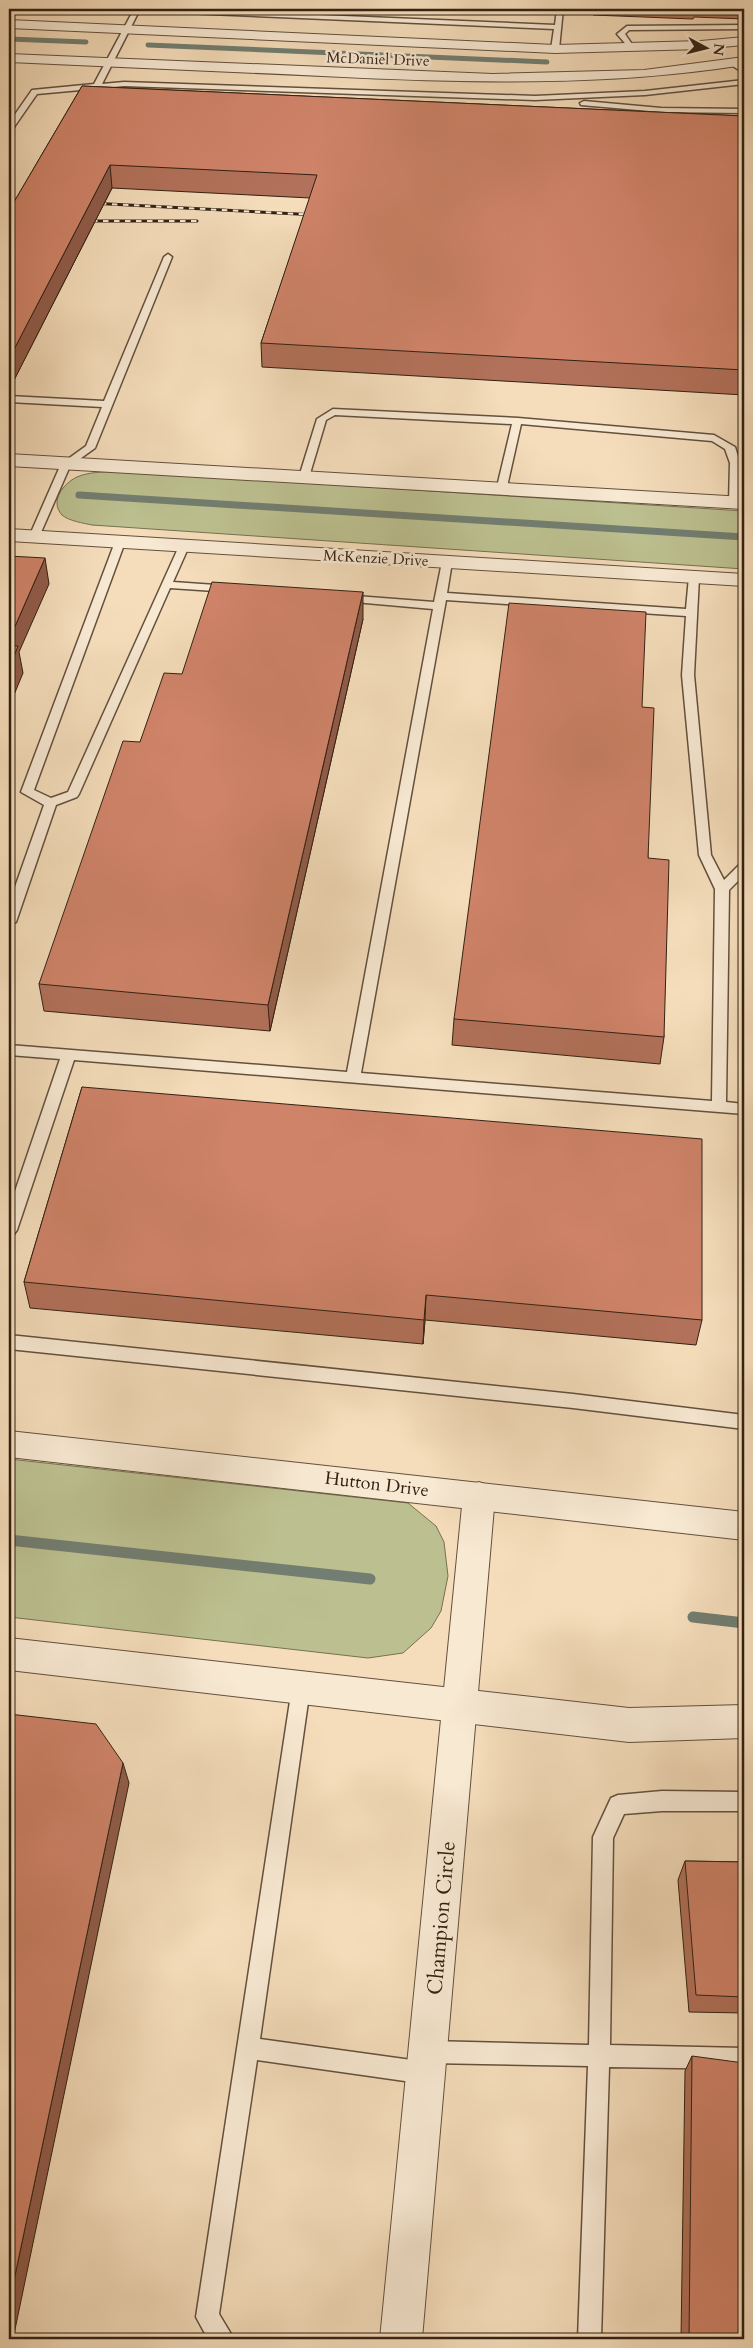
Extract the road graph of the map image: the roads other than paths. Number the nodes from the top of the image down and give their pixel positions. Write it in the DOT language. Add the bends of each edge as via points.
graph roads {
  1 [pos="128,9"];
  2 [pos="137,9"];
  3 [pos="560,9"];
  4 [pos="9,24"];
  5 [pos="557,27"];
  6 [pos="744,28"];
  7 [pos="128,29"];
  8 [pos="744,41"];
  9 [pos="630,47"];
  10 [pos="555,49"];
  11 [pos="9,58"];
  12 [pos="111,63"];
  13 [pos="741,65"];
  14 [pos="419,77"];
  15 [pos="744,82"];
  16 [pos="96,87"];
  17 [pos="416,94"];
  18 [pos="522,97"];
  19 [pos="744,111"];
  20 [pos="9,128"];
  21 [pos="168,257"];
  22 [pos="9,399"];
  23 [pos="108,404"];
  24 [pos="518,421"];
  25 [pos="9,460"];
  26 [pos="66,464"];
  27 [pos="304,477"];
  28 [pos="502,490"];
  29 [pos="739,503"];
  30 [pos="9,535"];
  31 [pos="34,537"];
  32 [pos="120,542"];
  33 [pos="184,546"];
  34 [pos="447,562"];
  35 [pos="694,577"];
  36 [pos="744,580"];
  37 [pos="167,585"];
  38 [pos="244,590"];
  39 [pos="331,597"];
  40 [pos="440,601"];
  41 [pos="692,613"];
  42 [pos="51,803"];
  43 [pos="744,868"];
  44 [pos="722,889"];
  45 [pos="9,922"];
  46 [pos="9,1050"];
  47 [pos="69,1055"];
  48 [pos="352,1078"];
  49 [pos="719,1107"];
  50 [pos="744,1109"];
  51 [pos="9,1230"];
  52 [pos="9,1342"];
  53 [pos="744,1422"];
  54 [pos="9,1444"];
  55 [pos="479,1496"];
  56 [pos="744,1526"];
  57 [pos="9,1654"];
  58 [pos="301,1688"];
  59 [pos="461,1707"];
  60 [pos="744,1722"];
  61 [pos="744,1802"];
  62 [pos="248,2048"];
  63 [pos="599,2056"];
  64 [pos="744,2058"];
  65 [pos="428,2062"];
  66 [pos="222,2339"];
  67 [pos="402,2339"];
  68 [pos="589,2339"];
  1 -- 2 [label="lane"];
  2 -- 5 [label="lane"];
  2 -- 7 [label="lane"];
  3 -- 5 [label="lane"];
  4 -- 7 [label="street, McDaniel Drive"];
  5 -- 10 [label="lane"];
  6 -- 9 [label="lane" via="627,28 621,34"];
  7 -- 10 [label="street, McDaniel Drive"];
  7 -- 12 [label="lane"];
  8 -- 9 [label="street, McDaniel Drive"];
  9 -- 10 [label="street, McDaniel Drive"];
  11 -- 12 [label="street, McDaniel Drive"];
  12 -- 14 [label="street, McDaniel Drive"];
  12 -- 16 [label="lane"];
  13 -- 14 [label="street, McDaniel Drive" via="623,76"];
  14 -- 17 [label="lane"];
  15 -- 18 [label="lane" via="645,93"];
  16 -- 17 [label="lane" via="124,84"];
  16 -- 20 [label="lane" via="35,92"];
  17 -- 18 [label="lane"];
  18 -- 19 [label="lane" via="661,110"];
  21 -- 23 [label="lane"];
  22 -- 23 [label="lane"];
  23 -- 26 [label="lane" via="90,448"];
  24 -- 27 [label="lane" via="333,412 322,419"];
  24 -- 28 [label="lane"];
  24 -- 29 [label="lane" via="714,438 730,447"];
  25 -- 26 [label="street"];
  26 -- 27 [label="street"];
  26 -- 31 [label="lane"];
  27 -- 28 [label="street"];
  28 -- 29 [label="street"];
  30 -- 31 [label="street, McKenzie Drive"];
  31 -- 32 [label="street, McKenzie Drive"];
  32 -- 33 [label="street, McKenzie Drive"];
  32 -- 42 [label="lane" via="27,792"];
  33 -- 34 [label="street, McKenzie Drive"];
  33 -- 37 [label="lane"];
  34 -- 35 [label="street, McKenzie Drive"];
  34 -- 40 [label="lane"];
  35 -- 36 [label="street, McKenzie Drive"];
  35 -- 41 [label="lane"];
  37 -- 38 [label="lane"];
  37 -- 42 [label="lane" via="73,794"];
  39 -- 40 [label="lane"];
  40 -- 41 [label="lane"];
  40 -- 48 [label="lane"];
  41 -- 44 [label="lane" via="688,675 705,855"];
  42 -- 45 [label="lane"];
  43 -- 44 [label="lane"];
  44 -- 49 [label="lane"];
  46 -- 47 [label="lane"];
  47 -- 48 [label="lane"];
  47 -- 51 [label="lane"];
  48 -- 49 [label="lane"];
  49 -- 50 [label="lane"];
  52 -- 53 [label="lane"];
  54 -- 55 [label="street, Hutton Drive"];
  55 -- 56 [label="street, Hutton Drive"];
  55 -- 59 [label="street, Champion Circle"];
  57 -- 58 [label="street"];
  58 -- 59 [label="street"];
  58 -- 62 [label="lane"];
  59 -- 60 [label="street" via="629,1725"];
  59 -- 65 [label="street, Champion Circle"];
  61 -- 63 [label="lane" via="662,1800 618,1805 603,1837"];
  62 -- 65 [label="lane"];
  62 -- 66 [label="lane" via="207,2317"];
  63 -- 64 [label="lane"];
  63 -- 65 [label="lane"];
  63 -- 68 [label="lane"];
  65 -- 67 [label="street, Champion Circle"];
}
